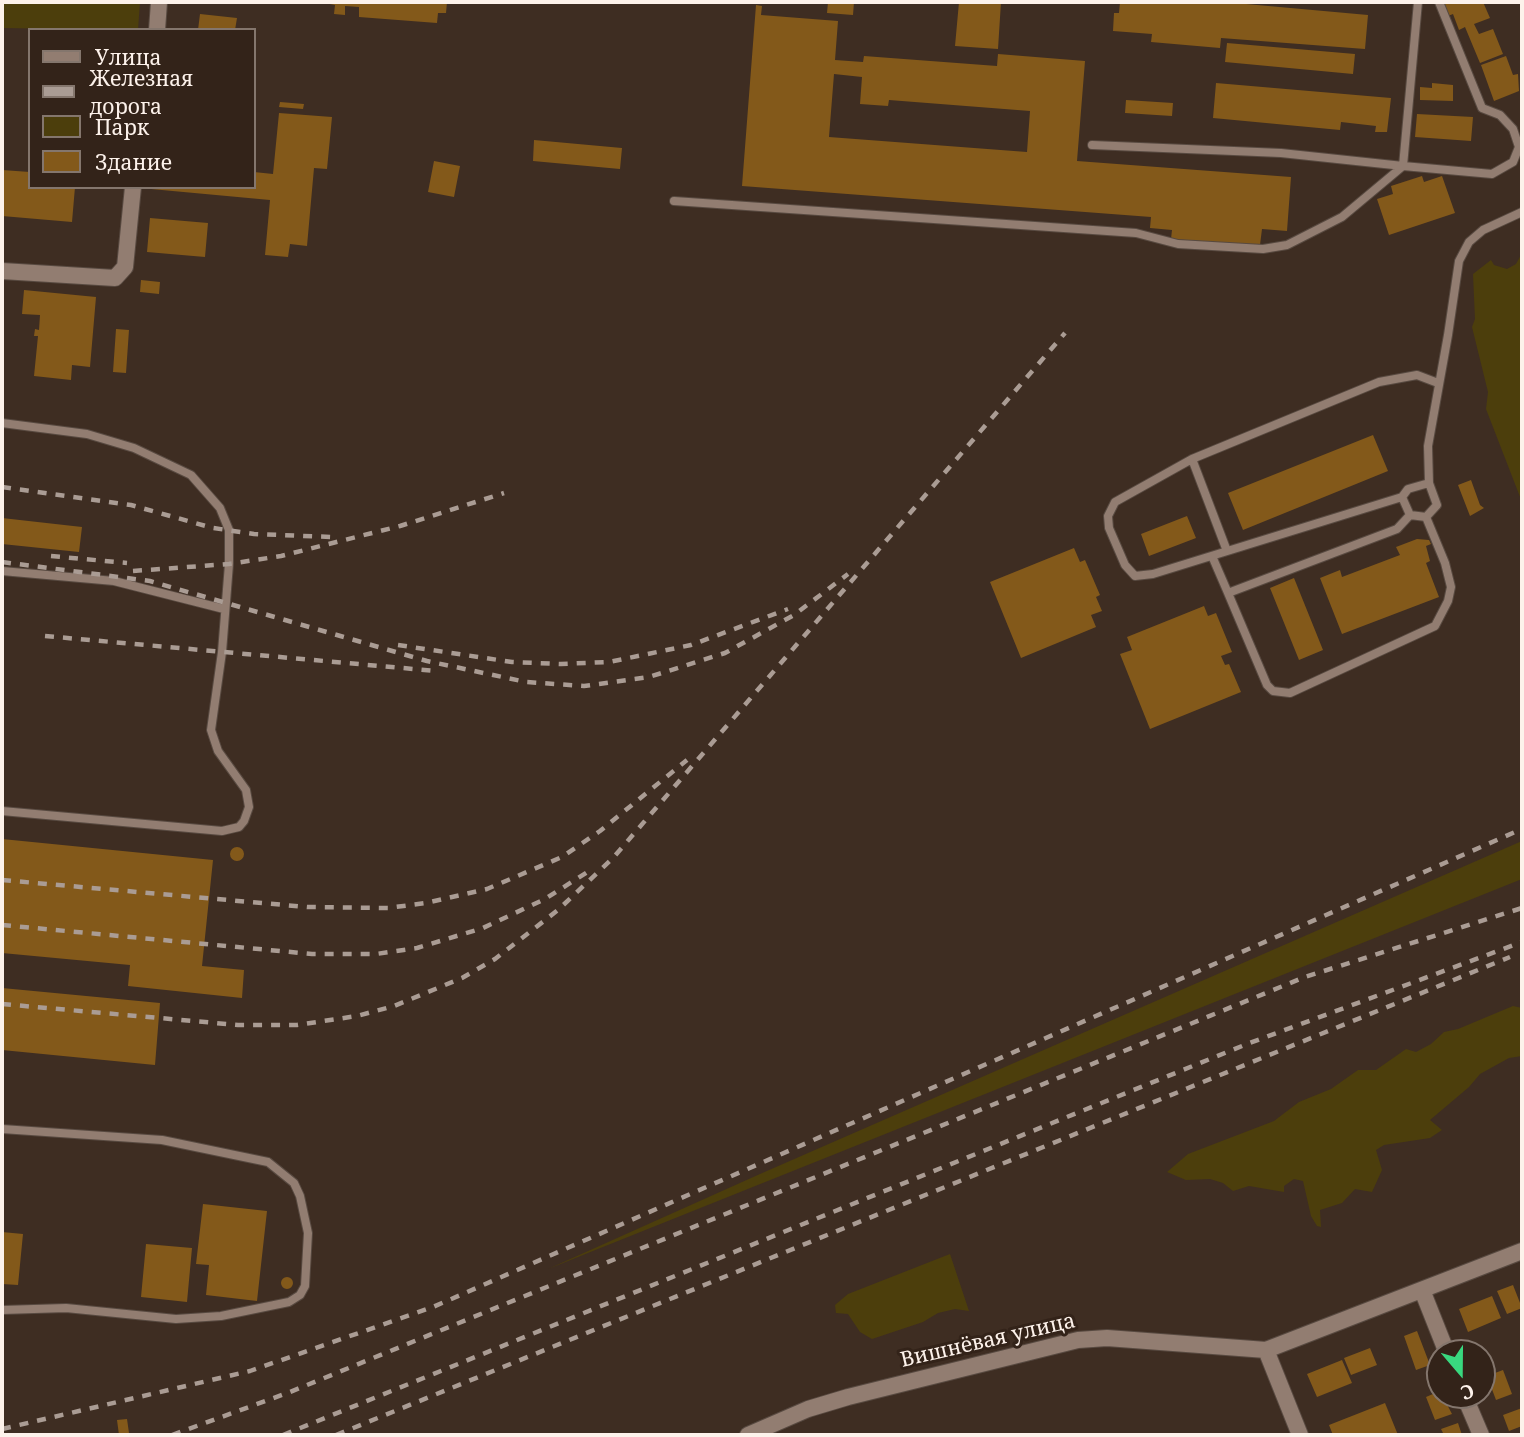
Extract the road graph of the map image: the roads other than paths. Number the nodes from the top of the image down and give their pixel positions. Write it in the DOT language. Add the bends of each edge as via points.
graph roads {
  1 [pos="159,2"];
  2 [pos="1418,2"];
  3 [pos="1439,2"];
  4 [pos="157,28"];
  5 [pos="1092,145"];
  6 [pos="1403,166"];
  7 [pos="134,189"];
  8 [pos="674,201"];
  9 [pos="1522,212"];
  10 [pos="2,271"];
  11 [pos="1438,383"];
  12 [pos="2,423"];
  13 [pos="1192,459"];
  14 [pos="1429,483"];
  15 [pos="1402,498"];
  16 [pos="1410,515"];
  17 [pos="1426,517"];
  18 [pos="1227,551"];
  19 [pos="1212,556"];
  20 [pos="2,571"];
  21 [pos="1228,593"];
  22 [pos="224,609"];
  23 [pos="2,811"];
  24 [pos="2,1129"];
  25 [pos="1522,1251"];
  26 [pos="1422,1290"];
  27 [pos="2,1310"];
  28 [pos="1441,1339"];
  29 [pos="1266,1350"];
  30 [pos="1470,1409"];
  31 [pos="748,1435"];
  32 [pos="1300,1435"];
  33 [pos="1481,1435"];
  1 -- 4 [label="street"];
  2 -- 6 [label="lane"];
  3 -- 6 [label="lane" via="1482,108 1510,123 1518,153 1509,167 1492,174"];
  5 -- 6 [label="lane" via="1280,153"];
  6 -- 8 [label="lane" via="1360,204 1326,226 1287,245 1263,249 1178,244 1136,233"];
  7 -- 10 [label="street" via="125,267 119,275 107,279"];
  9 -- 11 [label="lane" via="1483,230 1463,251"];
  11 -- 13 [label="lane" via="1417,374 1379,382"];
  11 -- 14 [label="lane" via="1427,446"];
  12 -- 22 [label="lane" via="87,433 191,475 214,499 229,530"];
  13 -- 18 [label="lane"];
  13 -- 19 [label="lane" via="1115,502 1108,516 1110,528 1125,565 1135,576"];
  14 -- 15 [label="lane" via="1408,489"];
  14 -- 17 [label="lane" via="1437,505"];
  15 -- 16 [label="lane"];
  15 -- 18 [label="lane"];
  16 -- 17 [label="lane"];
  16 -- 21 [label="lane" via="1397,529"];
  17 -- 21 [label="lane" via="1451,587 1435,626 1290,693 1273,691 1267,685"];
  18 -- 19 [label="lane"];
  19 -- 21 [label="lane"];
  20 -- 22 [label="lane" via="114,581"];
  22 -- 23 [label="lane" via="211,730 218,751 248,797 248,814 239,827 222,831"];
  24 -- 27 [label="lane" via="162,1140 268,1162 294,1183 308,1233 305,1286 289,1301 221,1316 176,1319 65,1308"];
  25 -- 26 [label="street, Вишнёвая улица"];
  26 -- 28 [label="street"];
  26 -- 29 [label="street, Вишнёвая улица"];
  29 -- 31 [label="street, Вишнёвая улица" via="1107,1338 1078,1340 848,1396"];
  29 -- 32 [label="street"];
  30 -- 33 [label="street"];
}
